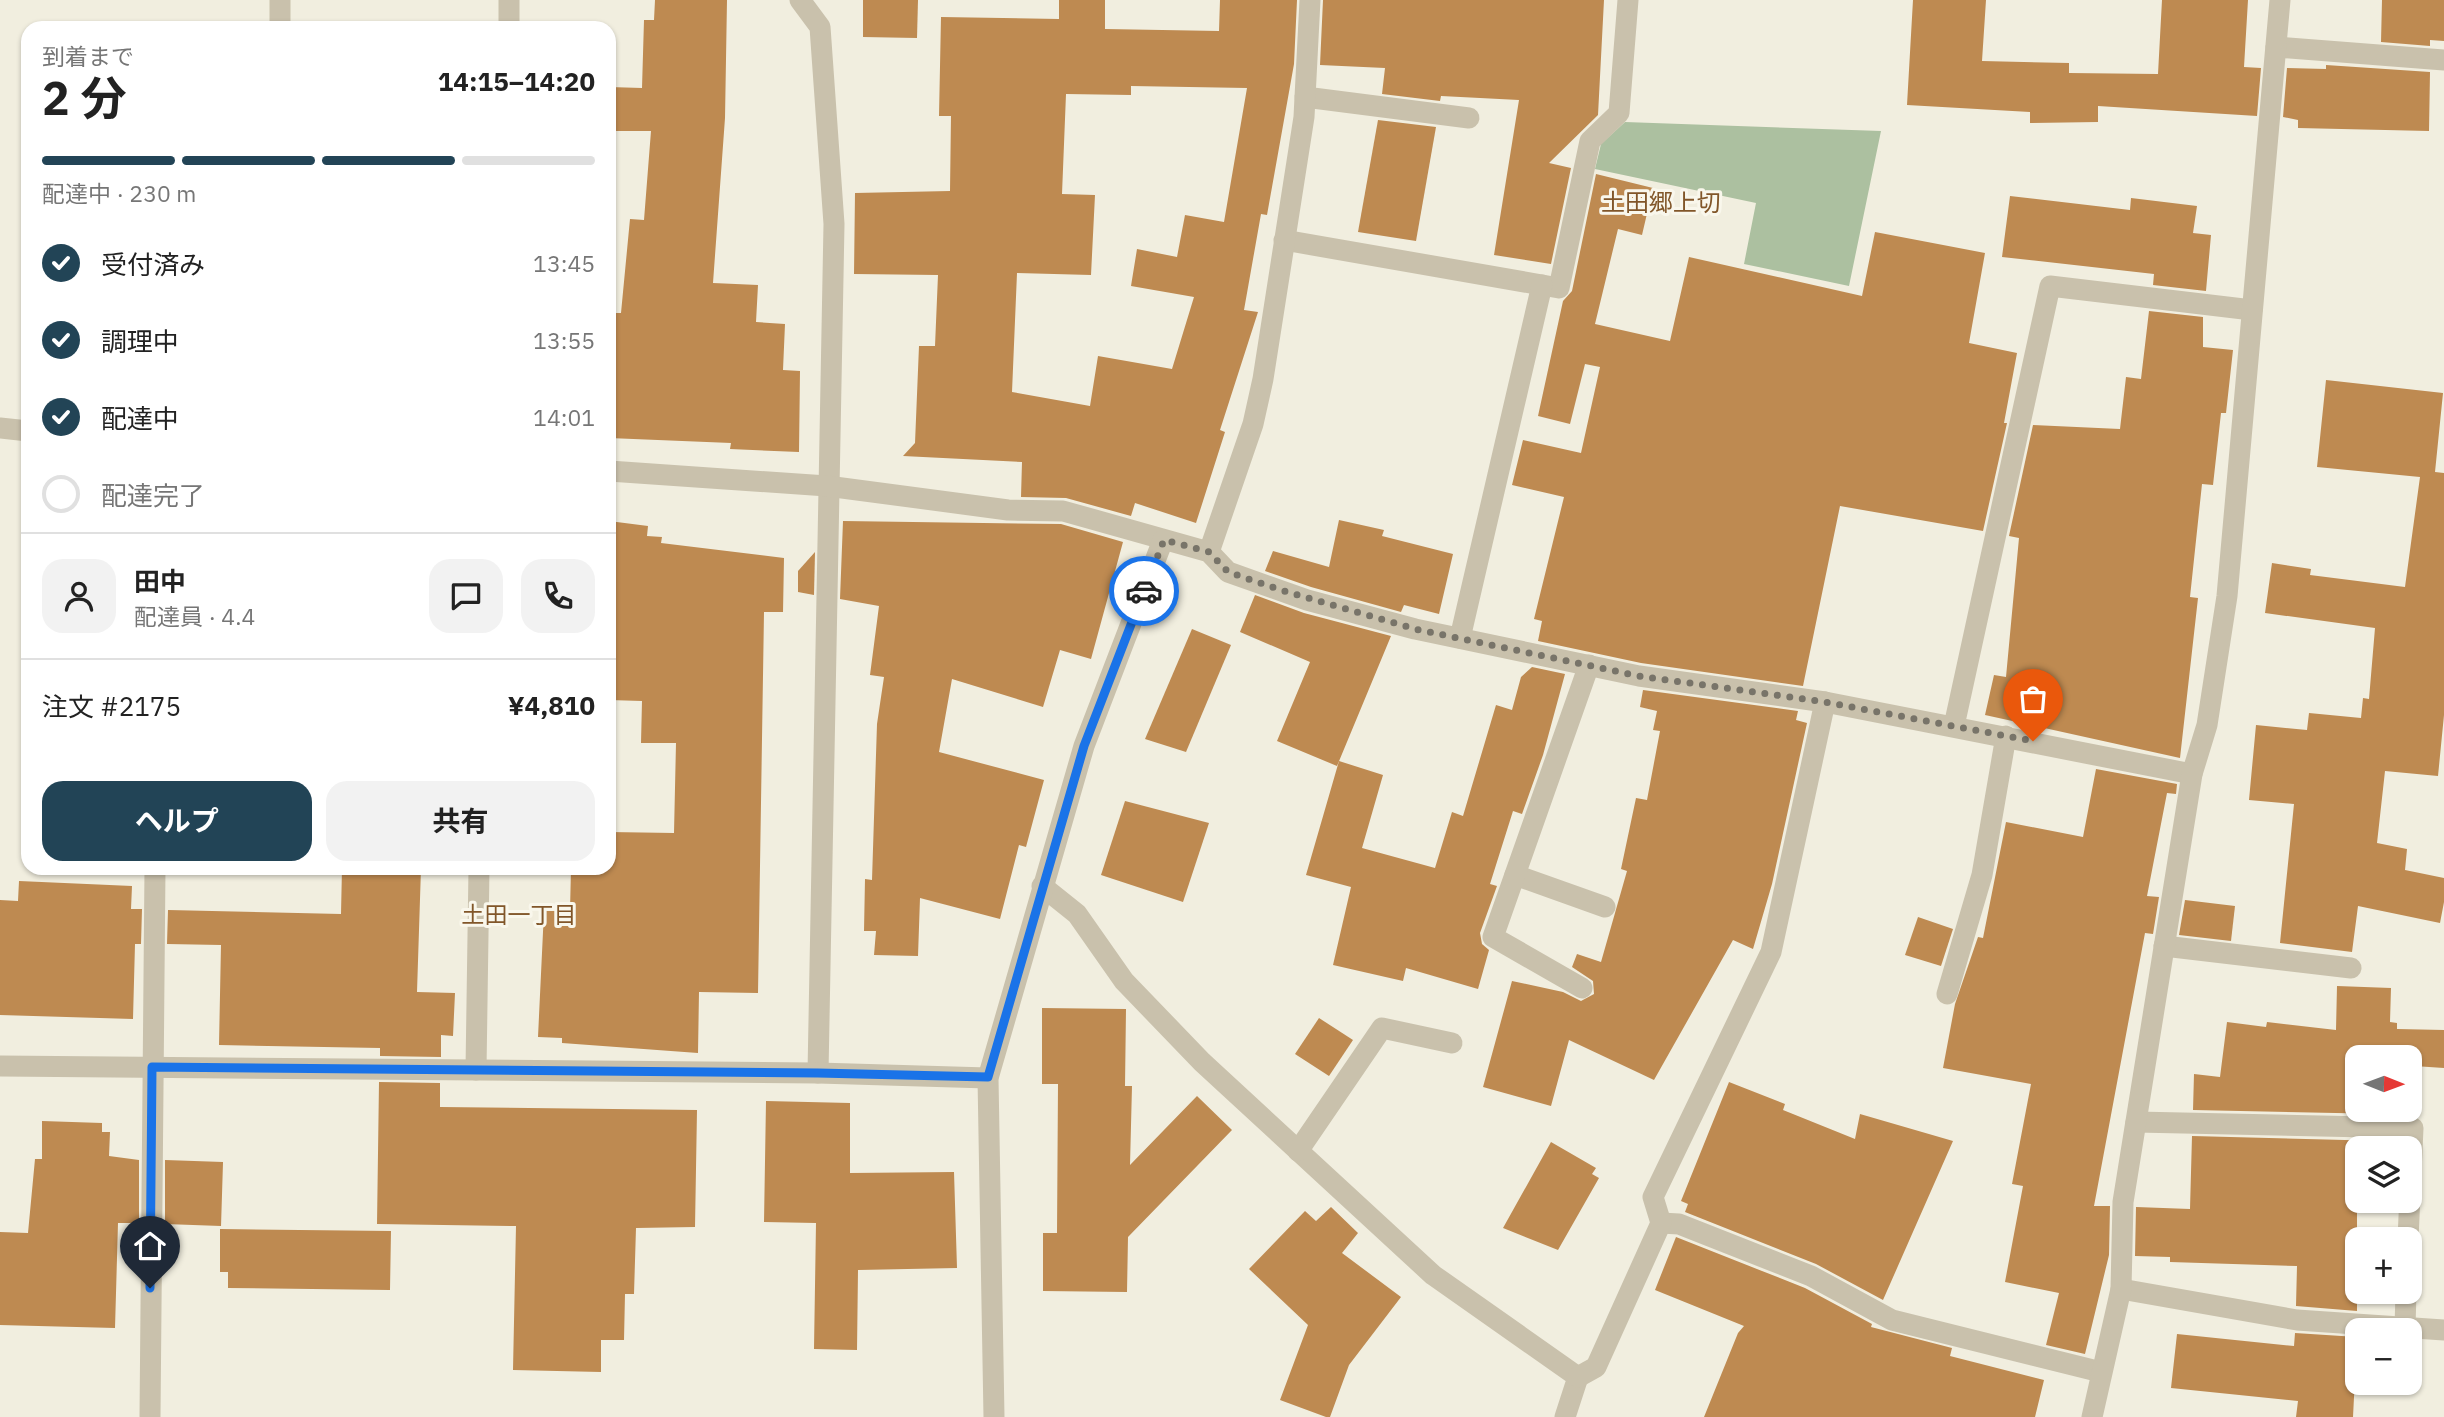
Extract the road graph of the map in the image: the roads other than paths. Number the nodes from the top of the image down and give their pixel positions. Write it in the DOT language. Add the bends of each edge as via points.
graph roads {
  1 [pos="280,0"];
  2 [pos="509,0"];
  3 [pos="800,0"];
  4 [pos="1310,0"];
  5 [pos="1628,0"];
  6 [pos="2280,0"];
  7 [pos="280,21"];
  8 [pos="509,21"];
  9 [pos="2276,47"];
  10 [pos="2444,60"];
  11 [pos="1305,97"];
  12 [pos="1469,118"];
  13 [pos="1284,240"];
  14 [pos="1542,285"];
  15 [pos="2252,310"];
  16 [pos="0,428"];
  17 [pos="21,430"];
  18 [pos="616,471"];
  19 [pos="827,486"];
  20 [pos="1164,540"];
  21 [pos="1209,552"];
  22 [pos="1460,638"];
  23 [pos="1589,665"];
  24 [pos="1825,702"];
  25 [pos="1954,726"];
  26 [pos="2006,736"];
  27 [pos="2192,774"];
  28 [pos="155,875"];
  29 [pos="479,875"];
  30 [pos="1515,875"];
  31 [pos="1042,886"];
  32 [pos="1605,907"];
  33 [pos="2164,946"];
  34 [pos="2351,968"];
  35 [pos="1582,988"];
  36 [pos="1947,994"];
  37 [pos="1452,1043"];
  38 [pos="0,1066"];
  39 [pos="152,1067"];
  40 [pos="476,1070"];
  41 [pos="818,1073"];
  42 [pos="988,1077"];
  43 [pos="2136,1122"];
  44 [pos="1298,1151"];
  45 [pos="1661,1223"];
  46 [pos="2409,1227"];
  47 [pos="2121,1289"];
  48 [pos="2345,1323"];
  49 [pos="2422,1328"];
  50 [pos="2444,1330"];
  51 [pos="2101,1372"];
  52 [pos="1578,1377"];
  53 [pos="150,1417"];
  54 [pos="994,1417"];
  55 [pos="1565,1417"];
  56 [pos="2092,1417"];
  1 -- 7 [label="street"];
  2 -- 8 [label="street"];
  3 -- 19 [label="street" via="820,27 834,224"];
  4 -- 11 [label="street"];
  5 -- 14 [label="street" via="1619,113 1590,141 1559,288"];
  6 -- 9 [label="street"];
  9 -- 10 [label="street"];
  9 -- 15 [label="street"];
  11 -- 12 [label="street"];
  11 -- 13 [label="street"];
  13 -- 14 [label="street"];
  13 -- 21 [label="street" via="1252,424"];
  14 -- 22 [label="street"];
  15 -- 25 [label="street" via="2050,286"];
  15 -- 27 [label="street" via="2227,596 2207,725"];
  16 -- 17 [label="street"];
  18 -- 19 [label="street"];
  19 -- 20 [label="street" via="1009,510 1063,511"];
  19 -- 41 [label="street"];
  20 -- 21 [label="street"];
  20 -- 31 [label="street" via="1084,746"];
  21 -- 22 [label="street" via="1228,572 1307,600"];
  22 -- 23 [label="street"];
  23 -- 24 [label="street"];
  23 -- 30 [label="street"];
  24 -- 25 [label="street"];
  24 -- 45 [label="street" via="1771,951 1653,1197"];
  25 -- 26 [label="street"];
  26 -- 27 [label="street"];
  26 -- 36 [label="street" via="1982,875"];
  27 -- 33 [label="street"];
  28 -- 39 [label="street"];
  29 -- 40 [label="street"];
  30 -- 32 [label="street"];
  30 -- 35 [label="street" via="1493,937"];
  31 -- 42 [label="street"];
  31 -- 44 [label="street" via="1077,914 1124,981 1202,1062"];
  33 -- 34 [label="street"];
  33 -- 43 [label="street"];
  37 -- 44 [label="street" via="1382,1028"];
  38 -- 39 [label="street"];
  39 -- 40 [label="street"];
  39 -- 53 [label="street"];
  40 -- 41 [label="street"];
  41 -- 42 [label="street"];
  42 -- 54 [label="street"];
  43 -- 46 [label="street" via="2413,1128"];
  43 -- 47 [label="street" via="2123,1202"];
  44 -- 52 [label="street" via="1433,1275"];
  45 -- 51 [label="street" via="1679,1224 1811,1276 1892,1320"];
  45 -- 52 [label="street" via="1596,1367"];
  47 -- 48 [label="street" via="2297,1320"];
  47 -- 51 [label="street"];
  49 -- 50 [label="street"];
  51 -- 56 [label="street"];
  52 -- 55 [label="street"];
}
